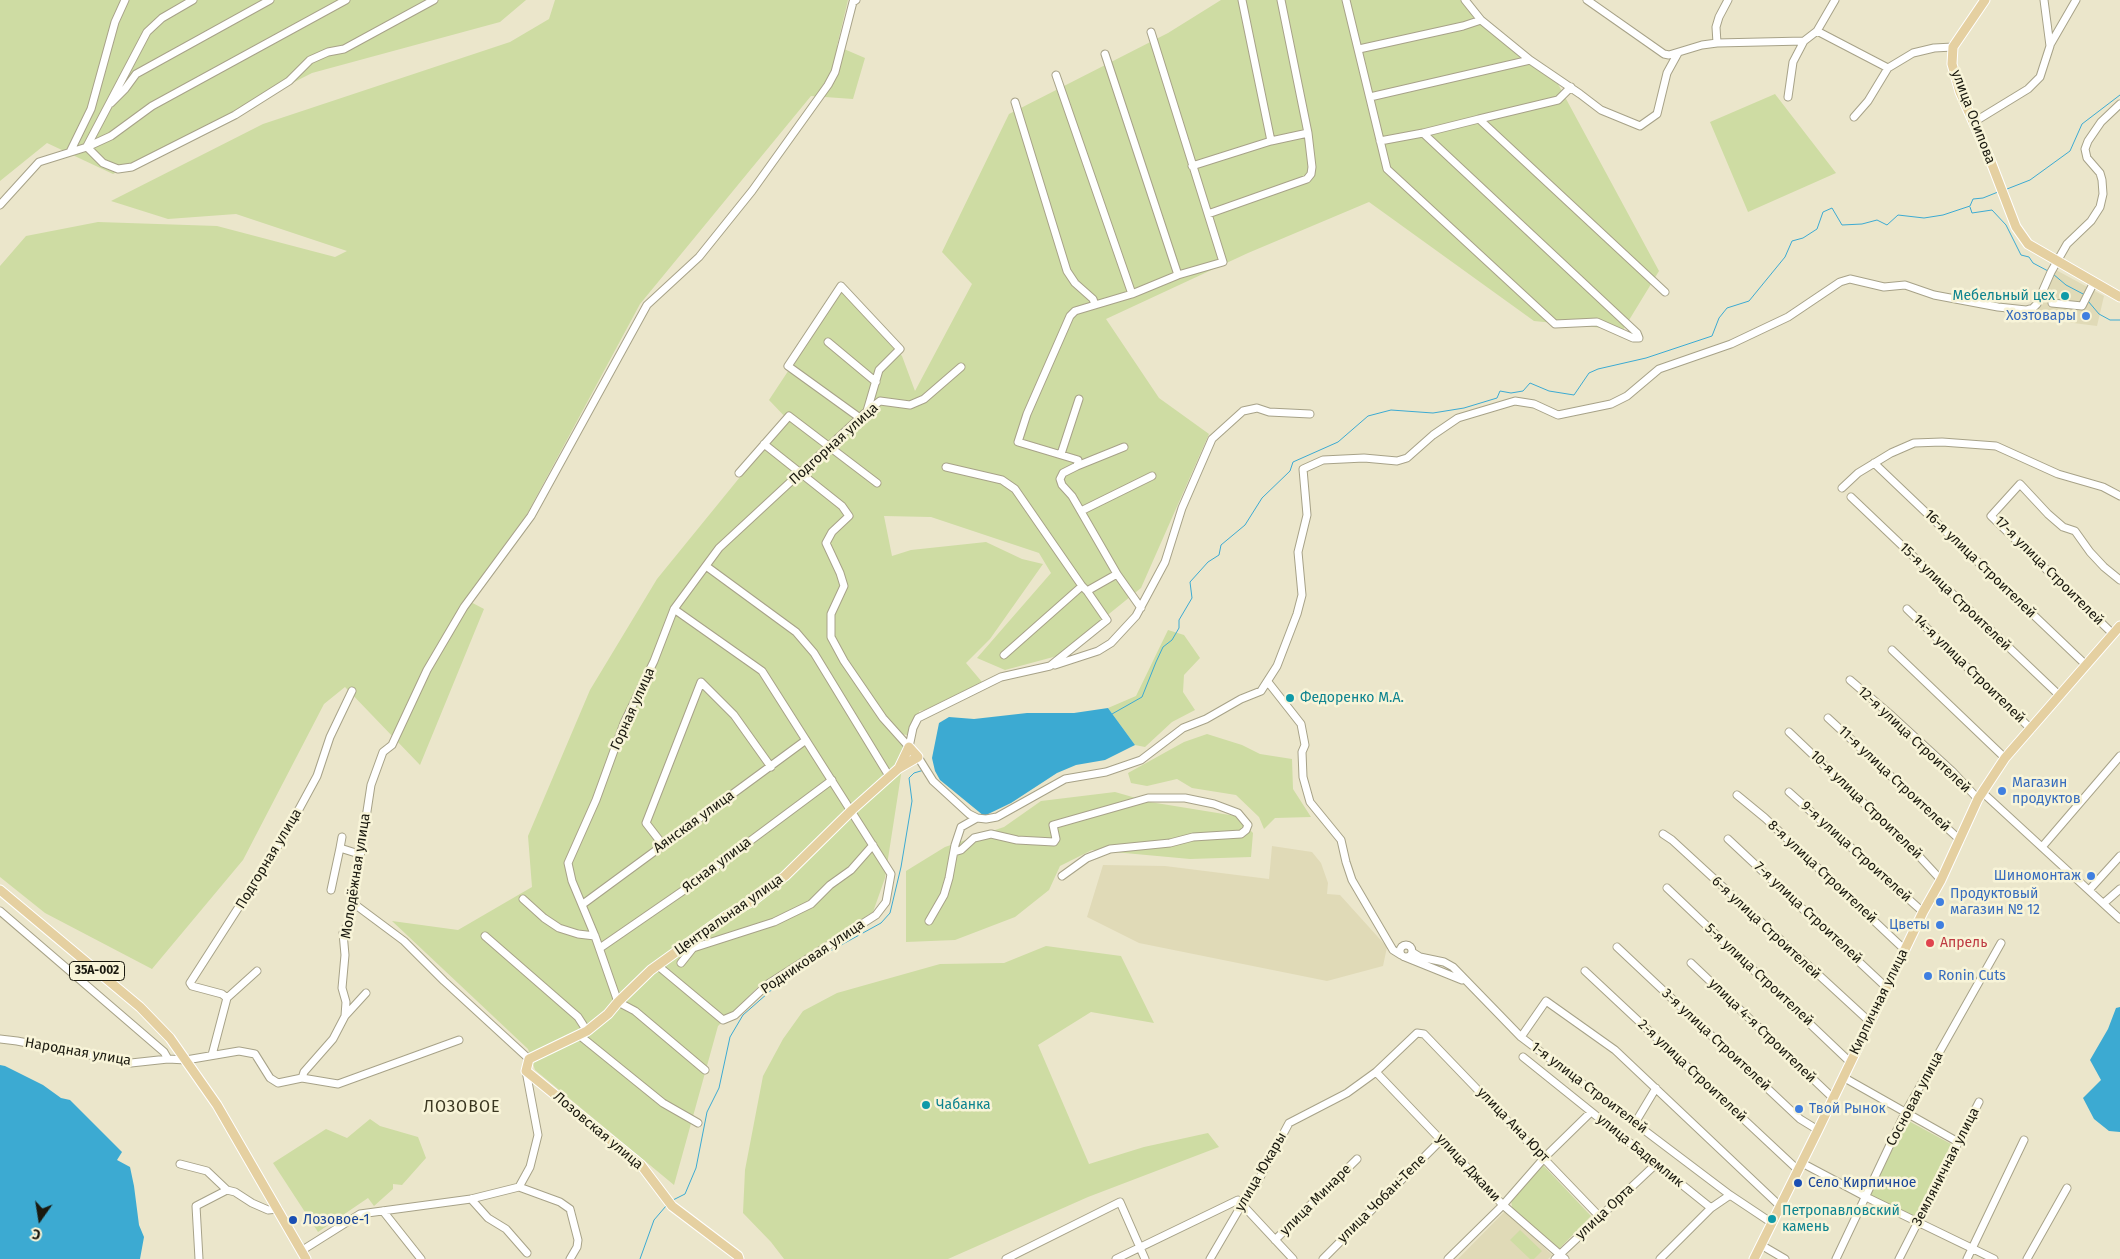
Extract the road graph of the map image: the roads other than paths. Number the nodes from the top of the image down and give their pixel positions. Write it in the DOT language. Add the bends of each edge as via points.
graph roads {
  1 [pos="125,0"];
  2 [pos="193,0"];
  3 [pos="270,0"];
  4 [pos="346,0"];
  5 [pos="434,0"];
  6 [pos="856,0"];
  7 [pos="1242,0"];
  8 [pos="1281,0"];
  9 [pos="1347,0"];
  10 [pos="1465,0"];
  11 [pos="1587,0"];
  12 [pos="1728,0"];
  13 [pos="1835,0"];
  14 [pos="1984,0"];
  15 [pos="2044,0"];
  16 [pos="2076,0"];
  17 [pos="1481,20"];
  18 [pos="1817,31"];
  19 [pos="1151,32"];
  20 [pos="1804,40"];
  21 [pos="1717,43"];
  22 [pos="2050,46"];
  23 [pos="1953,47"];
  24 [pos="1359,49"];
  25 [pos="1678,53"];
  26 [pos="1105,54"];
  27 [pos="1530,60"];
  28 [pos="1888,68"];
  29 [pos="1056,75"];
  30 [pos="1571,88"];
  31 [pos="1788,96"];
  32 [pos="1370,97"];
  33 [pos="1015,102"];
  34 [pos="111,103"];
  35 [pos="2120,104"];
  36 [pos="1854,117"];
  37 [pos="1479,119"];
  38 [pos="1974,122"];
  39 [pos="1308,133"];
  40 [pos="1423,133"];
  41 [pos="1271,141"];
  42 [pos="1380,141"];
  43 [pos="87,147"];
  44 [pos="70,152"];
  45 [pos="1192,166"];
  46 [pos="0,205"];
  47 [pos="1208,214"];
  48 [pos="2058,261"];
  49 [pos="1178,275"];
  50 [pos="2094,282"];
  51 [pos="1665,292"];
  52 [pos="1132,294"];
  53 [pos="2120,297"];
  54 [pos="2052,303"];
  55 [pos="1095,305"];
  56 [pos="828,342"];
  57 [pos="961,367"];
  58 [pos="876,382"];
  59 [pos="1079,399"];
  60 [pos="867,411"];
  61 [pos="1310,414"];
  62 [pos="860,418"];
  63 [pos="764,444"];
  64 [pos="830,446"];
  65 [pos="1124,447"];
  66 [pos="1061,454"];
  67 [pos="1874,462"];
  68 [pos="1077,466"];
  69 [pos="946,468"];
  70 [pos="739,473"];
  71 [pos="801,473"];
  72 [pos="1152,476"];
  73 [pos="877,483"];
  74 [pos="1842,488"];
  75 [pos="2120,496"];
  76 [pos="1851,497"];
  77 [pos="1080,511"];
  78 [pos="740,529"];
  79 [pos="706,566"];
  80 [pos="1117,574"];
  81 [pos="2120,580"];
  82 [pos="1084,588"];
  83 [pos="1141,608"];
  84 [pos="674,609"];
  85 [pos="1907,609"];
  86 [pos="2120,626"];
  87 [pos="2112,634"];
  88 [pos="1892,650"];
  89 [pos="1004,655"];
  90 [pos="2086,665"];
  91 [pos="1050,666"];
  92 [pos="1850,680"];
  93 [pos="1271,683"];
  94 [pos="352,691"];
  95 [pos="2060,696"];
  96 [pos="1828,718"];
  97 [pos="2031,729"];
  98 [pos="1789,732"];
  99 [pos="806,740"];
  100 [pos="909,747"];
  101 [pos="2120,756"];
  102 [pos="918,757"];
  103 [pos="2005,758"];
  104 [pos="770,767"];
  105 [pos="898,768"];
  106 [pos="889,776"];
  107 [pos="832,780"];
  108 [pos="1790,792"];
  109 [pos="1738,795"];
  110 [pos="1980,796"];
  111 [pos="852,810"];
  112 [pos="977,818"];
  113 [pos="1663,834"];
  114 [pos="342,837"];
  115 [pos="1728,839"];
  116 [pos="1960,840"];
  117 [pos="663,845"];
  118 [pos="873,845"];
  119 [pos="2042,847"];
  120 [pos="340,848"];
  121 [pos="954,852"];
  122 [pos="359,854"];
  123 [pos="2120,856"];
  124 [pos="1062,876"];
  125 [pos="1941,880"];
  126 [pos="1667,888"];
  127 [pos="2090,889"];
  128 [pos="2120,889"];
  129 [pos="0,890"];
  130 [pos="332,890"];
  131 [pos="523,899"];
  132 [pos="353,903"];
  133 [pos="2104,903"];
  134 [pos="583,904"];
  135 [pos="0,911"];
  136 [pos="1923,912"];
  137 [pos="2120,919"];
  138 [pos="929,920"];
  139 [pos="485,936"];
  140 [pos="595,936"];
  141 [pos="2001,943"];
  142 [pos="1404,946"];
  143 [pos="689,947"];
  144 [pos="1617,947"];
  145 [pos="600,948"];
  146 [pos="1393,950"];
  147 [pos="1905,950"];
  148 [pos="1412,952"];
  149 [pos="1403,956"];
  150 [pos="681,963"];
  151 [pos="1691,963"];
  152 [pos="657,965"];
  153 [pos="256,971"];
  154 [pos="1585,971"];
  155 [pos="1887,988"];
  156 [pos="1476,991"];
  157 [pos="366,993"];
  158 [pos="227,998"];
  159 [pos="618,1002"];
  160 [pos="345,1016"];
  161 [pos="1870,1022"];
  162 [pos="583,1033"];
  163 [pos="1424,1034"];
  164 [pos="1521,1037"];
  165 [pos="0,1039"];
  166 [pos="460,1040"];
  167 [pos="212,1055"];
  168 [pos="1523,1057"];
  169 [pos="168,1059"];
  170 [pos="529,1059"];
  171 [pos="186,1060"];
  172 [pos="1850,1062"];
  173 [pos="705,1070"];
  174 [pos="526,1071"];
  175 [pos="1376,1072"];
  176 [pos="1844,1077"];
  177 [pos="302,1078"];
  178 [pos="1656,1088"];
  179 [pos="1833,1098"];
  180 [pos="1978,1102"];
  181 [pos="1591,1112"];
  182 [pos="1905,1113"];
  183 [pos="698,1122"];
  184 [pos="1635,1124"];
  185 [pos="1818,1130"];
  186 [pos="1442,1139"];
  187 [pos="2024,1140"];
  188 [pos="1958,1142"];
  189 [pos="1545,1158"];
  190 [pos="1357,1159"];
  191 [pos="180,1164"];
  192 [pos="1656,1164"];
  193 [pos="1800,1166"];
  194 [pos="519,1187"];
  195 [pos="2067,1188"];
  196 [pos="227,1190"];
  197 [pos="1730,1195"];
  198 [pos="1866,1197"];
  199 [pos="471,1199"];
  200 [pos="1503,1205"];
  201 [pos="1241,1206"];
  202 [pos="1780,1206"];
  203 [pos="1711,1208"];
  204 [pos="278,1209"];
  205 [pos="382,1211"];
  206 [pos="1600,1216"];
  207 [pos="1918,1221"];
  208 [pos="1772,1223"];
  209 [pos="1275,1240"];
  210 [pos="1760,1245"];
  211 [pos="1140,1248"];
  212 [pos="1973,1248"];
  213 [pos="527,1253"];
  214 [pos="304,1255"];
  215 [pos="1560,1257"];
  216 [pos="200,1259"];
  217 [pos="421,1259"];
  218 [pos="570,1259"];
  219 [pos="739,1259"];
  220 [pos="1006,1259"];
  221 [pos="1116,1259"];
  222 [pos="1146,1259"];
  223 [pos="1210,1259"];
  224 [pos="1293,1259"];
  225 [pos="1323,1259"];
  226 [pos="1448,1259"];
  227 [pos="1660,1259"];
  228 [pos="1754,1259"];
  229 [pos="1785,1259"];
  230 [pos="1836,1259"];
  231 [pos="1899,1259"];
  232 [pos="1967,1259"];
  233 [pos="1994,1259"];
  234 [pos="2027,1259"];
  1 -- 44 [label="street" via="115,22 91,108"];
  2 -- 34 [label="street" via="162,18 147,32"];
  3 -- 34 [label="street" via="136,74"];
  4 -- 43 [label="street" via="152,106 111,136"];
  5 -- 43 [label="street" via="350,46 310,60 289,81 234,115 132,167 118,169 103,163"];
  6 -- 122 [label="street, Молодёжная улица" via="835,72 828,85 752,191 699,257 647,305 531,516 464,608 427,670 392,745 384,752 371,785"];
  7 -- 41 [label="street"];
  8 -- 39 [label="street"];
  9 -- 24 [label="street"];
  10 -- 17 [label="street"];
  11 -- 25 [label="street" via="1664,54"];
  12 -- 21 [label="street" via="1716,27"];
  13 -- 18 [label="street"];
  14 -- 23 [label="main road"];
  15 -- 22 [label="street"];
  16 -- 22 [label="street"];
  17 -- 24 [label="street"];
  17 -- 27 [label="street"];
  18 -- 20 [label="street"];
  18 -- 28 [label="street"];
  19 -- 45 [label="street"];
  20 -- 21 [label="street"];
  20 -- 31 [label="street" via="1793,62"];
  21 -- 25 [label="street"];
  22 -- 38 [label="street" via="2040,77 2028,89"];
  23 -- 28 [label="street" via="1913,53"];
  23 -- 38 [label="main road, улица Осипова" via="1955,77"];
  24 -- 32 [label="street"];
  25 -- 30 [label="street" via="1667,73 1657,114 1640,126 1601,110"];
  26 -- 49 [label="street"];
  27 -- 30 [label="street"];
  27 -- 32 [label="street"];
  28 -- 36 [label="street"];
  29 -- 52 [label="street"];
  30 -- 37 [label="street" via="1558,100"];
  32 -- 42 [label="street"];
  33 -- 55 [label="street" via="1067,271"];
  34 -- 43 [label="street"];
  35 -- 48 [label="street" via="2101,122 2085,149 2087,158 2102,180 2100,207 2091,222 2067,244"];
  37 -- 40 [label="street"];
  37 -- 51 [label="street"];
  38 -- 48 [label="main road, улица Осипова" via="2022,238"];
  39 -- 41 [label="street"];
  39 -- 47 [label="street" via="1312,167 1307,179"];
  40 -- 42 [label="street"];
  40 -- 42 [label="street" via="1639,338 1597,322 1555,324 1387,170"];
  41 -- 45 [label="street"];
  43 -- 44 [label="street"];
  44 -- 46 [label="street" via="39,162"];
  45 -- 47 [label="street"];
  47 -- 49 [label="street" via="1223,262"];
  48 -- 50 [label="main road"];
  48 -- 93 [label="street" via="2037,304 2030,310 1934,296 1905,285 1884,287 1850,279 1840,282 1788,317 1731,344 1658,369 1619,401 1558,415 1534,404 1515,401 1458,418 1407,458 1397,461 1364,458 1323,460 1304,469 1307,515 1298,552 1302,595"];
  49 -- 52 [label="street"];
  50 -- 53 [label="main road"];
  50 -- 54 [label="street" via="2082,306"];
  52 -- 55 [label="street"];
  55 -- 66 [label="street" via="1075,311 1070,316 1018,442"];
  56 -- 58 [label="street"];
  57 -- 60 [label="street, Подгорная улица" via="924,399 910,405 880,401"];
  58 -- 60 [label="street"];
  58 -- 62 [label="street" via="879,370 900,349 841,286 788,366"];
  59 -- 66 [label="street"];
  60 -- 62 [label="street, Подгорная улица"];
  61 -- 83 [label="street" via="1269,412 1257,408 1243,411 1212,439 1182,508 1165,562"];
  62 -- 64 [label="street, Подгорная улица"];
  63 -- 64 [label="street" via="789,416"];
  63 -- 70 [label="street"];
  63 -- 71 [label="street"];
  64 -- 71 [label="street, Подгорная улица"];
  64 -- 73 [label="street"];
  65 -- 68 [label="street"];
  66 -- 68 [label="street" via="1078,460"];
  67 -- 74 [label="street"];
  67 -- 75 [label="street" via="1914,443 1996,446 2058,474 2103,487"];
  67 -- 90 [label="street, 16-я улица Строителей"];
  68 -- 77 [label="street" via="1060,478"];
  69 -- 82 [label="street" via="1002,480 1015,489"];
  71 -- 78 [label="street, Подгорная улица"];
  71 -- 100 [label="street" via="842,506 848,516 826,543 844,586 831,614 831,637 883,718"];
  72 -- 77 [label="street"];
  76 -- 95 [label="street, 15-я улица Строителей"];
  77 -- 80 [label="street"];
  78 -- 79 [label="street, Горная улица" via="719,548"];
  79 -- 84 [label="street, Горная улица"];
  79 -- 106 [label="street" via="796,632 814,653"];
  80 -- 82 [label="street"];
  80 -- 83 [label="street"];
  81 -- 87 [label="street, 17-я улица Строителей" via="2090,552 2075,531 2063,527 2020,484 1991,516"];
  82 -- 89 [label="street"];
  82 -- 91 [label="street" via="1107,620"];
  83 -- 91 [label="street" via="1111,643 1098,651"];
  84 -- 99 [label="street, Родниковая улица" via="762,671"];
  84 -- 134 [label="street, Горная улица" via="654,661 624,722 596,800 568,863"];
  85 -- 97 [label="street, 14-я улица Строителей"];
  86 -- 87 [label="main road, Кирпичная улица"];
  87 -- 90 [label="main road, Кирпичная улица"];
  88 -- 103 [label="street"];
  90 -- 95 [label="main road, Кирпичная улица"];
  91 -- 100 [label="street" via="1001,677 918,718"];
  92 -- 110 [label="street, 12-я улица Строителей"];
  93 -- 112 [label="street" via="1261,691 1183,728 1140,760 1106,772 1064,779 997,818"];
  93 -- 146 [label="street" via="1301,724 1305,745 1302,752 1303,777 1310,802 1341,840 1352,880"];
  94 -- 158 [label="street, Подгорная улица" via="330,737 318,776 285,835 190,983"];
  95 -- 97 [label="main road, Кирпичная улица"];
  96 -- 116 [label="street, 11-я улица Строителей"];
  97 -- 103 [label="main road, Кирпичная улица"];
  98 -- 125 [label="street, 10-я улица Строителей"];
  99 -- 104 [label="street, Аянская улица"];
  99 -- 107 [label="street, Родниковая улица"];
  100 -- 102 [label="main road"];
  100 -- 105 [label="main road, Центральная улица"];
  101 -- 119 [label="street"];
  102 -- 105 [label="main road"];
  102 -- 112 [label="street" via="926,772"];
  103 -- 110 [label="main road, Кирпичная улица"];
  104 -- 117 [label="street, Аянская улица"];
  104 -- 117 [label="street" via="734,715 701,682 646,823"];
  105 -- 106 [label="main road, Центральная улица"];
  106 -- 111 [label="main road, Центральная улица"];
  107 -- 111 [label="street, Родниковая улица"];
  107 -- 145 [label="street, Ясная улица"];
  108 -- 136 [label="street, 9-я улица Строителей"];
  109 -- 147 [label="street, 8-я улица Строителей"];
  110 -- 116 [label="main road, Кирпичная улица"];
  110 -- 119 [label="street, 12-я улица Строителей"];
  111 -- 118 [label="street, Родниковая улица"];
  111 -- 143 [label="main road, Центральная улица" via="785,876 726,916"];
  112 -- 121 [label="street" via="961,827"];
  113 -- 161 [label="street, 6-я улица Строителей"];
  114 -- 120 [label="street"];
  115 -- 155 [label="street, 7-я улица Строителей"];
  116 -- 125 [label="main road, Кирпичная улица"];
  117 -- 134 [label="street, Аянская улица"];
  118 -- 143 [label="street" via="851,870 812,904 774,922"];
  118 -- 152 [label="street, Родниковая улица" via="891,874 886,902 876,915 768,984 735,1014 723,1020"];
  119 -- 127 [label="street, 12-я улица Строителей"];
  120 -- 122 [label="street"];
  120 -- 130 [label="street"];
  121 -- 124 [label="street" via="974,838 991,834 1017,840 1054,842 1053,825 1148,798 1185,798 1214,804 1238,813 1248,825 1241,834 1110,849 1086,858"];
  121 -- 138 [label="street" via="944,895"];
  122 -- 132 [label="street, Молодёжная улица"];
  123 -- 127 [label="street"];
  125 -- 136 [label="main road, Кирпичная улица"];
  126 -- 172 [label="street, 5-я улица Строителей"];
  127 -- 133 [label="street, 12-я улица Строителей"];
  128 -- 133 [label="street"];
  129 -- 171 [label="main road, 35А-002" via="140,1007"];
  131 -- 140 [label="street" via="559,928"];
  132 -- 160 [label="street, Молодёжная улица" via="343,933"];
  132 -- 170 [label="street" via="404,941"];
  133 -- 137 [label="street, 12-я улица Строителей"];
  134 -- 140 [label="street, Горная улица"];
  135 -- 169 [label="street" via="164,1052"];
  136 -- 147 [label="main road, Кирпичная улица"];
  139 -- 162 [label="street" via="578,1017"];
  140 -- 145 [label="street, Горная улица"];
  141 -- 182 [label="street, Сосновая улица"];
  142 -- 146 [label="street"];
  142 -- 148 [label="street" via="1409,946"];
  142 -- 149 [label="street" via="1400,950"];
  143 -- 150 [label="street" via="692,952"];
  143 -- 152 [label="main road, Центральная улица"];
  144 -- 185 [label="street, 3-я улица Строителей" via="1793,1112"];
  145 -- 159 [label="street, Горная улица"];
  146 -- 149 [label="street"];
  147 -- 155 [label="main road, Кирпичная улица"];
  148 -- 149 [label="street" via="1410,956"];
  148 -- 156 [label="street, 1-я улица Строителей" via="1453,967"];
  149 -- 156 [label="street" via="1455,976"];
  151 -- 179 [label="street, улица 4-я Строителей"];
  152 -- 159 [label="main road, Центральная улица"];
  153 -- 158 [label="street"];
  154 -- 193 [label="street, 2-я улица Строителей"];
  155 -- 161 [label="main road, Кирпичная улица"];
  156 -- 164 [label="street, 1-я улица Строителей"];
  157 -- 160 [label="street"];
  158 -- 167 [label="street"];
  159 -- 162 [label="main road, Центральная улица"];
  159 -- 173 [label="street" via="635,1012"];
  160 -- 177 [label="street" via="333,1039"];
  161 -- 172 [label="main road, Кирпичная улица"];
  162 -- 170 [label="main road, Центральная улица"];
  162 -- 183 [label="street" via="662,1103"];
  163 -- 175 [label="street, улица Юкары" via="1417,1033"];
  163 -- 189 [label="street, улица Ана Юрт"];
  164 -- 178 [label="street" via="1546,1001 1615,1050"];
  164 -- 184 [label="street, 1-я улица Строителей"];
  165 -- 169 [label="street, Народная улица" via="131,1063"];
  166 -- 177 [label="street" via="338,1084"];
  167 -- 171 [label="street, Народная улица"];
  167 -- 177 [label="street, Народная улица" via="239,1051 254,1054 273,1081 278,1083"];
  168 -- 181 [label="street, улица Бадемлик"];
  169 -- 171 [label="street, Народная улица"];
  170 -- 174 [label="main road"];
  171 -- 204 [label="main road, 35А-002" via="217,1105"];
  172 -- 176 [label="main road, Кирпичная улица"];
  174 -- 194 [label="street" via="538,1135 530,1166"];
  174 -- 219 [label="main road, Лозовская улица" via="641,1165 672,1206"];
  175 -- 186 [label="street, улица Джами"];
  175 -- 201 [label="street, улица Юкары" via="1347,1093 1289,1123"];
  176 -- 179 [label="main road, Кирпичная улица"];
  176 -- 182 [label="street"];
  178 -- 184 [label="street"];
  178 -- 202 [label="street"];
  179 -- 185 [label="main road, Кирпичная улица"];
  180 -- 188 [label="street, Земляничная улица"];
  181 -- 189 [label="street"];
  181 -- 192 [label="street, улица Бадемлик"];
  182 -- 188 [label="street"];
  182 -- 198 [label="street, Сосновая улица"];
  184 -- 197 [label="street, 1-я улица Строителей"];
  185 -- 193 [label="main road, Кирпичная улица"];
  186 -- 200 [label="street, улица Джами"];
  186 -- 225 [label="street, улица Чобан-Тепе"];
  187 -- 212 [label="street"];
  188 -- 207 [label="street, Земляничная улица"];
  189 -- 200 [label="street"];
  189 -- 206 [label="street, улица Ана Юрт"];
  190 -- 209 [label="street, улица Минаре"];
  191 -- 196 [label="street" via="206,1171"];
  192 -- 203 [label="street, улица Бадемлик"];
  192 -- 206 [label="street, улица Орта"];
  193 -- 198 [label="street, 2-я улица Строителей"];
  193 -- 202 [label="main road, Кирпичная улица"];
  194 -- 199 [label="street"];
  194 -- 218 [label="street" via="570,1209 578,1240"];
  195 -- 234 [label="street"];
  196 -- 204 [label="street" via="268,1210"];
  196 -- 216 [label="street" via="196,1206"];
  197 -- 203 [label="street"];
  197 -- 208 [label="street, 1-я улица Строителей"];
  198 -- 207 [label="street, 2-я улица Строителей"];
  198 -- 230 [label="street, Сосновая улица"];
  199 -- 205 [label="street"];
  199 -- 213 [label="street"];
  200 -- 215 [label="street, улица Джами"];
  200 -- 226 [label="street"];
  201 -- 209 [label="street"];
  201 -- 211 [label="street" via="1238,1200"];
  201 -- 223 [label="street, улица Юкары"];
  202 -- 208 [label="main road, Кирпичная улица"];
  203 -- 227 [label="street"];
  204 -- 214 [label="main road, 35А-002"];
  205 -- 214 [label="street" via="360,1214"];
  205 -- 217 [label="street"];
  206 -- 215 [label="street, улица Орта"];
  207 -- 212 [label="street, 2-я улица Строителей"];
  207 -- 231 [label="street, Земляничная улица"];
  208 -- 210 [label="main road, Кирпичная улица"];
  209 -- 224 [label="street"];
  210 -- 228 [label="main road, Кирпичная улица"];
  210 -- 229 [label="street"];
  211 -- 220 [label="street" via="1120,1202"];
  211 -- 221 [label="street"];
  211 -- 222 [label="street"];
  212 -- 232 [label="street"];
  212 -- 233 [label="street, 2-я улица Строителей"];
}
